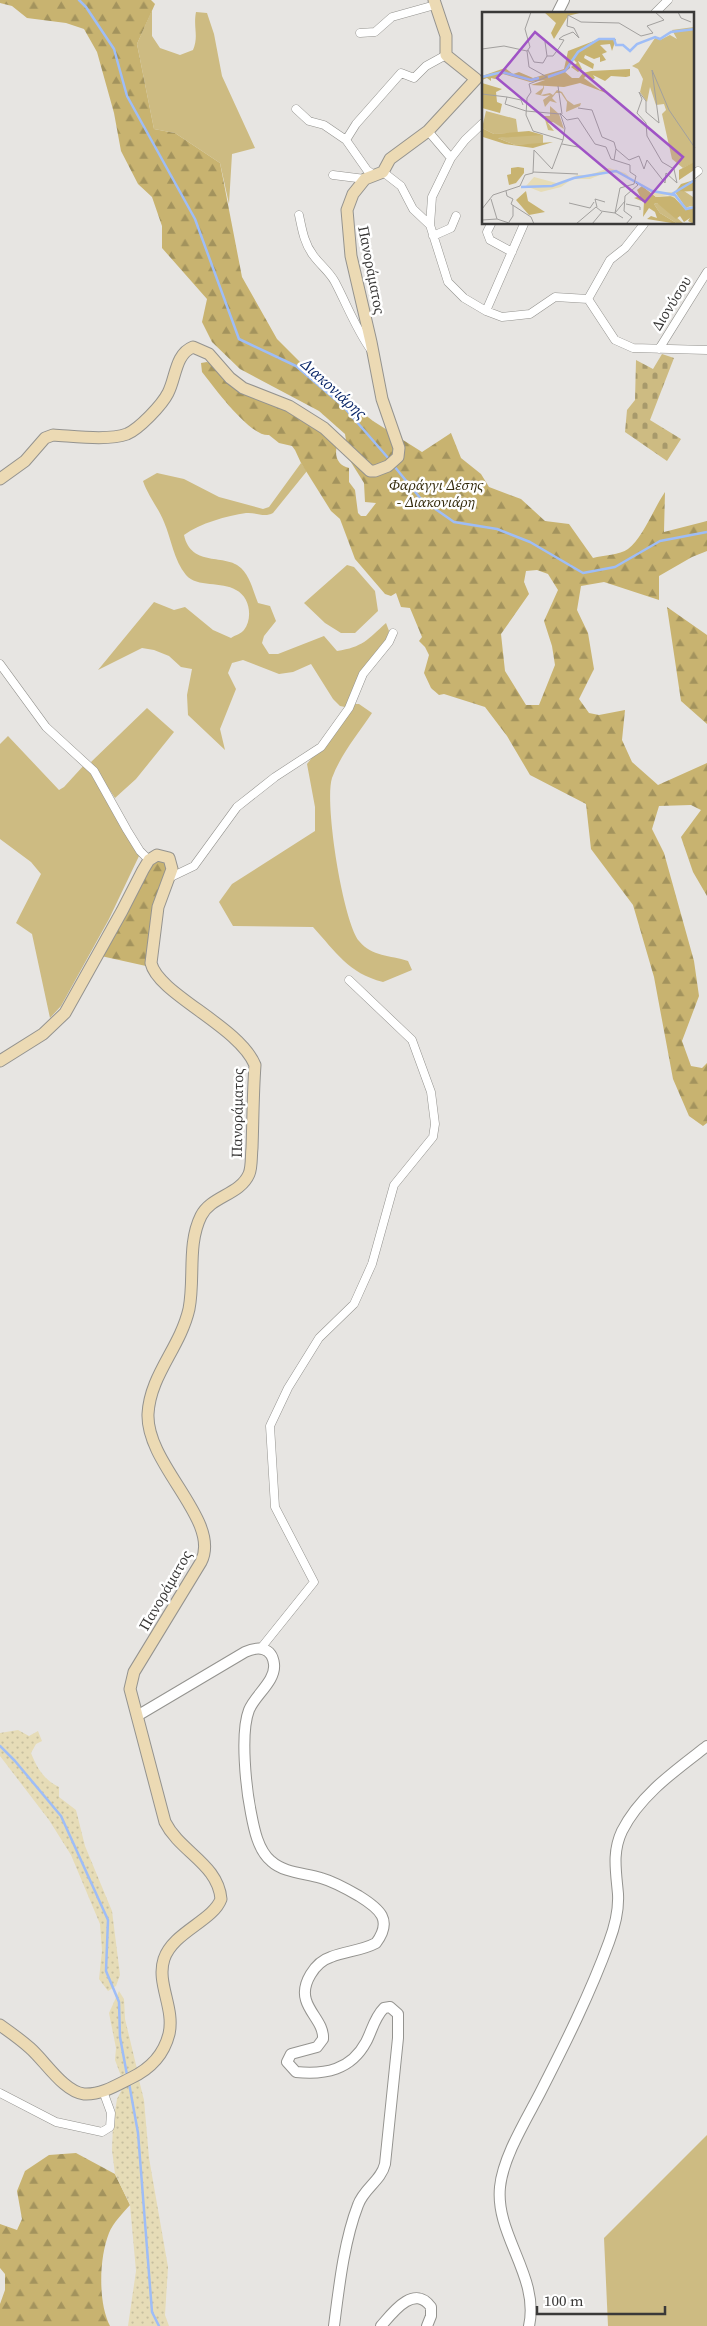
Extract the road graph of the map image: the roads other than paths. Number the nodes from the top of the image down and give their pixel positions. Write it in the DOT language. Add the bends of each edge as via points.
graph roads {
  1 [pos="564,0"];
  2 [pos="668,0"];
  3 [pos="435,2"];
  4 [pos="559,12"];
  5 [pos="656,12"];
  6 [pos="360,33"];
  7 [pos="446,56"];
  8 [pos="480,77"];
  9 [pos="296,109"];
  10 [pos="482,124"];
  11 [pos="428,131"];
  12 [pos="346,140"];
  13 [pos="452,158"];
  14 [pos="333,175"];
  15 [pos="374,176"];
  16 [pos="299,215"];
  17 [pos="456,216"];
  18 [pos="430,225"];
  19 [pos="490,225"];
  20 [pos="524,225"];
  21 [pos="643,225"];
  22 [pos="433,236"];
  23 [pos="512,252"];
  24 [pos="707,272"];
  25 [pos="588,299"];
  26 [pos="486,311"];
  27 [pos="659,349"];
  28 [pos="707,350"];
  29 [pos="373,354"];
  30 [pos="0,479"];
  31 [pos="393,633"];
  32 [pos="0,664"];
  33 [pos="149,860"];
  34 [pos="169,878"];
  35 [pos="349,980"];
  36 [pos="0,1061"];
  37 [pos="261,1648"];
  38 [pos="138,1716"];
  39 [pos="707,1746"];
  40 [pos="0,2025"];
  41 [pos="103,2091"];
  42 [pos="0,2093"];
  43 [pos="334,2326"];
  44 [pos="381,2326"];
  45 [pos="427,2326"];
  46 [pos="528,2326"];
  1 -- 4 [label="street"];
  2 -- 5 [label="street"];
  3 -- 6 [label="street" via="392,17 375,32"];
  3 -- 7 [label="main road" via="446,36"];
  7 -- 8 [label="main road"];
  7 -- 12 [label="street" via="426,66 414,78 401,73"];
  8 -- 11 [label="main road, Πανοράματος"];
  9 -- 12 [label="street" via="309,121 324,125"];
  10 -- 13 [label="street"];
  11 -- 13 [label="street"];
  11 -- 15 [label="main road, Πανοράματος" via="390,159"];
  12 -- 15 [label="street"];
  13 -- 18 [label="street" via="432,197"];
  14 -- 15 [label="street"];
  15 -- 18 [label="street" via="401,186 412,209"];
  15 -- 29 [label="main road, Πανοράματος" via="353,194 347,210 351,256"];
  16 -- 29 [label="street" via="311,253 334,280"];
  17 -- 22 [label="street" via="451,228"];
  18 -- 22 [label="street"];
  19 -- 23 [label="street" via="487,232 490,240"];
  20 -- 23 [label="street"];
  21 -- 25 [label="street" via="625,248 610,260"];
  22 -- 26 [label="street" via="448,282 464,298"];
  23 -- 26 [label="street"];
  24 -- 27 [label="street, Διονύσου"];
  25 -- 26 [label="street" via="555,297 530,314 502,317"];
  25 -- 27 [label="street" via="615,340 633,348"];
  27 -- 28 [label="street"];
  29 -- 30 [label="main road, Πανοράματος" via="382,399 399,448 391,463 375,471 370,471 324,428 289,406 243,388 209,354 193,347 182,356 163,401 129,433 44,438 25,461"];
  31 -- 34 [label="street" via="363,674 349,708 321,747 237,808 194,866"];
  32 -- 33 [label="street" via="46,727 94,771 127,830"];
  33 -- 34 [label="main road" via="157,855 169,858 172,870"];
  33 -- 36 [label="main road" via="65,1013 42,1034"];
  34 -- 38 [label="main road, Πανοράματος" via="158,907 151,964 153,972 252,1057 252,1142 249,1175 234,1190 205,1209 196,1229 189,1308 178,1343 150,1395 148,1418 152,1442 201,1525 205,1554 134,1672 130,1689"];
  35 -- 37 [label="street" via="412,1040 431,1092 435,1124 433,1137 394,1184 372,1264 354,1304 319,1338 288,1388 270,1426 275,1507 314,1582"];
  37 -- 38 [label="street" via="240,1655"];
  37 -- 43 [label="street" via="271,1657 273,1670 249,1710 246,1758 250,1808 264,1852 270,1861 284,1869 342,1886 373,1904 384,1921 376,1943 352,1953 330,1957 313,1971 307,1982 306,2000 322,2028 323,2039 316,2047 291,2054 288,2065 296,2072 305,2073 336,2070 357,2056 384,2008 394,2008 399,2020 385,2164 379,2179 368,2188 358,2204"];
  38 -- 41 [label="main road" via="166,1822 177,1841 216,1878 222,1899 174,1943 164,1959 169,2033 159,2056 140,2074"];
  39 -- 46 [label="street" via="657,1786 623,1831 615,1848 617,1913 610,1941 580,2013 503,2172 499,2197 502,2216 525,2280 530,2304"];
  40 -- 41 [label="main road" via="31,2049 72,2090 84,2094"];
  41 -- 42 [label="street" via="111,2120 110,2127 102,2132 56,2122"];
  44 -- 45 [label="street" via="403,2303 418,2297 431,2307"];
}
